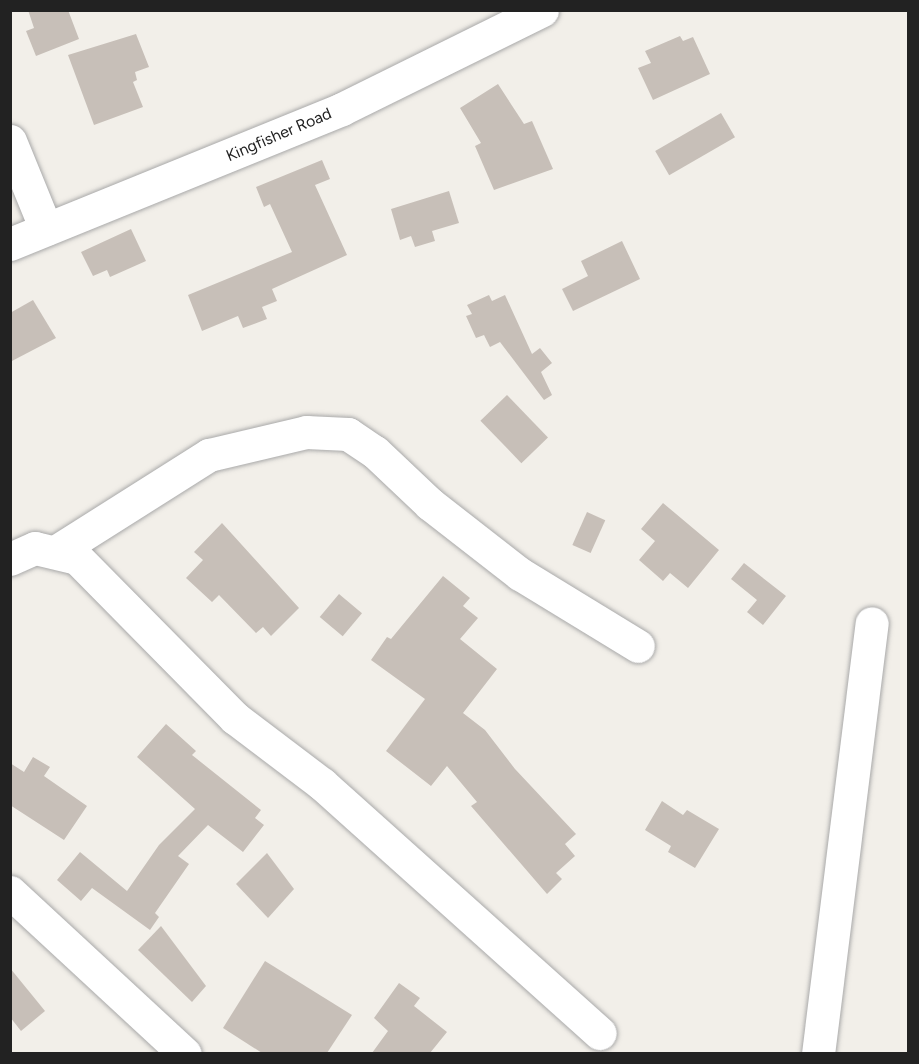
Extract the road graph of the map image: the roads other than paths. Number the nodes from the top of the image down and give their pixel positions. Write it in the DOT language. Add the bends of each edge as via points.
graph roads {
  1 [pos="542,10"];
  2 [pos="10,141"];
  3 [pos="46,229"];
  4 [pos="10,244"];
  5 [pos="57,551"];
  6 [pos="10,559"];
  7 [pos="872,623"];
  8 [pos="638,646"];
  9 [pos="10,892"];
  10 [pos="600,1033"];
  11 [pos="185,1053"];
  12 [pos="818,1053"];
  1 -- 3 [label="street, Kingfisher Road" via="342,109"];
  2 -- 3 [label="street"];
  3 -- 4 [label="street, Kingfisher Road"];
  5 -- 6 [label="street" via="35,548"];
  5 -- 8 [label="street" via="209,455 306,432 348,434 375,452 430,504 520,574"];
  5 -- 10 [label="street" via="77,558 102,579 235,718 322,784"];
  7 -- 12 [label="street"];
  9 -- 11 [label="street"];
}
